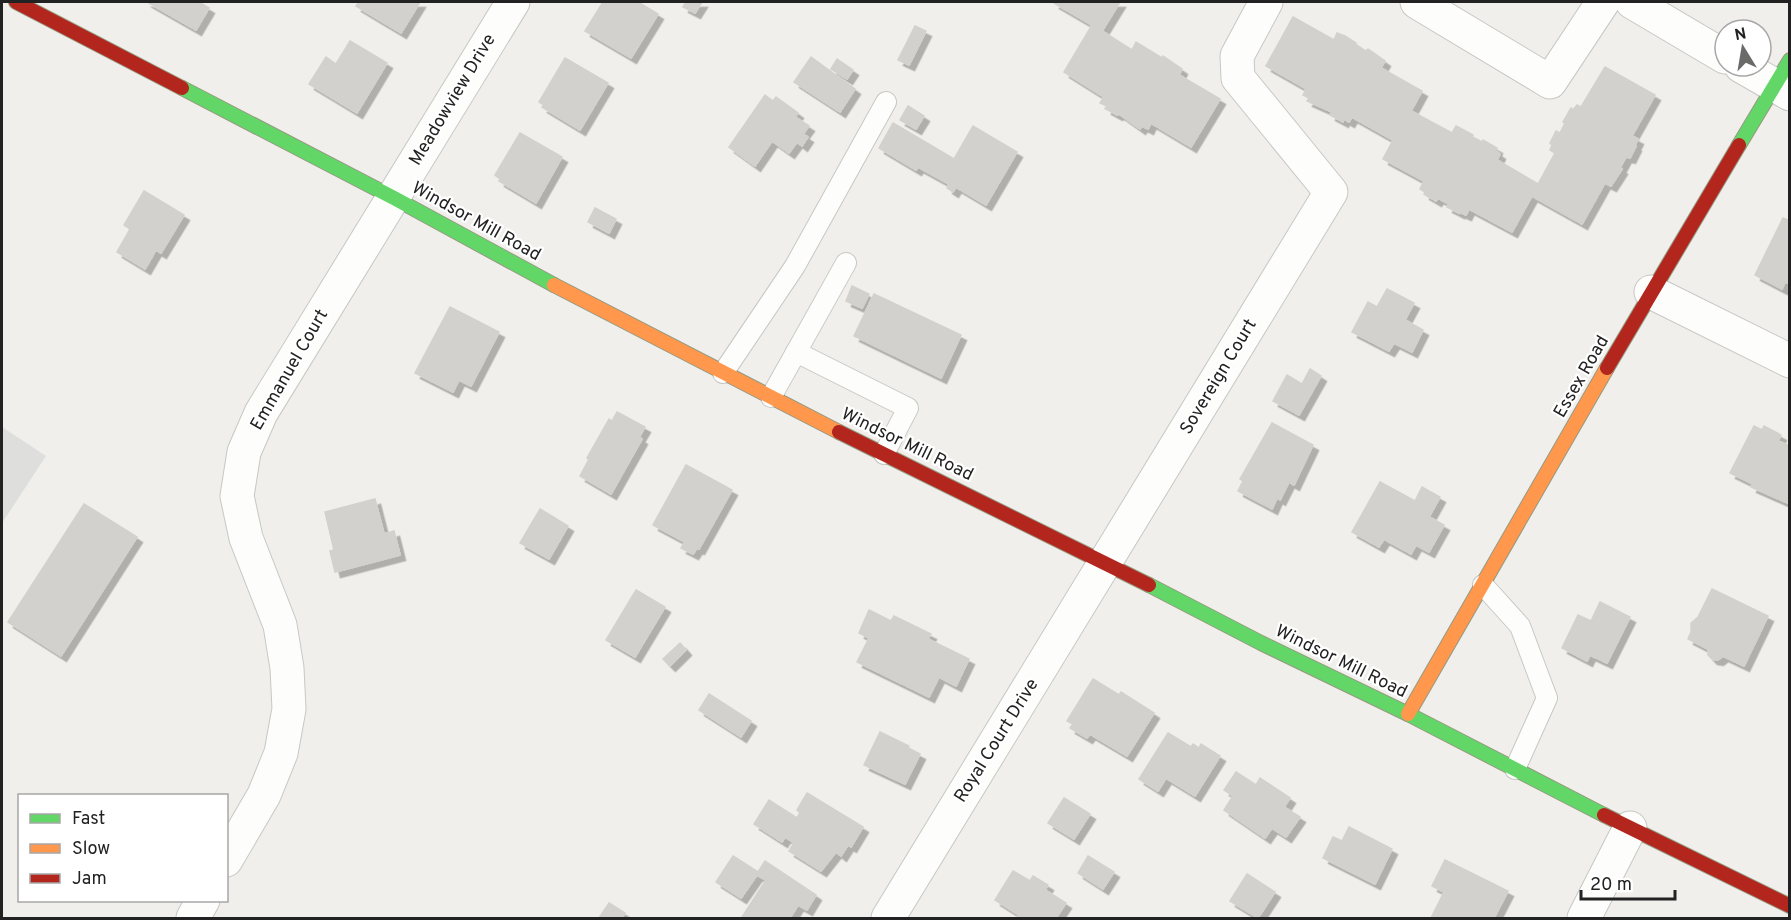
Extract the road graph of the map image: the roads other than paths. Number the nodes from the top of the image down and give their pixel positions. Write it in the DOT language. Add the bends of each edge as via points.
graph roads {
  1 [pos="16,2"];
  2 [pos="513,2"];
  3 [pos="1266,2"];
  4 [pos="1416,2"];
  5 [pos="1603,2"];
  6 [pos="1632,2"];
  7 [pos="52,10"];
  8 [pos="1713,50"];
  9 [pos="1785,80"];
  10 [pos="886,102"];
  11 [pos="394,198"];
  12 [pos="846,263"];
  13 [pos="1651,292"];
  14 [pos="796,352"];
  15 [pos="1790,361"];
  16 [pos="723,373"];
  17 [pos="771,397"];
  18 [pos="884,454"];
  19 [pos="1106,563"];
  20 [pos="1483,585"];
  21 [pos="1408,714"];
  22 [pos="1515,769"];
  23 [pos="1630,828"];
  24 [pos="228,857"];
  25 [pos="202,902"];
  26 [pos="1790,906"];
  27 [pos="193,918"];
  28 [pos="888,918"];
  29 [pos="1584,918"];
  1 -- 7 [label="main road, Windsor Mill Road"];
  2 -- 11 [label="street, Meadowview Drive"];
  3 -- 19 [label="street, Sovereign Court" via="1238,56 1238,78 1331,192"];
  4 -- 5 [label="street" via="1550,81"];
  6 -- 8 [label="street"];
  7 -- 11 [label="main road, Windsor Mill Road"];
  9 -- 13 [label="main road, Essex Road"];
  10 -- 16 [label="lane" via="795,266"];
  11 -- 16 [label="main road, Windsor Mill Road"];
  11 -- 24 [label="street, Emmanuel Court" via="261,413 244,452 237,496 246,538 280,625 289,709 280,753 264,795"];
  12 -- 14 [label="lane"];
  13 -- 15 [label="street"];
  13 -- 20 [label="main road, Essex Road"];
  14 -- 17 [label="lane"];
  14 -- 18 [label="lane" via="908,408"];
  16 -- 17 [label="main road, Windsor Mill Road"];
  17 -- 18 [label="main road, Windsor Mill Road"];
  18 -- 19 [label="main road, Windsor Mill Road"];
  19 -- 21 [label="main road, Windsor Mill Road"];
  19 -- 28 [label="street, Royal Court Drive"];
  20 -- 21 [label="main road, Essex Road"];
  20 -- 22 [label="lane" via="1520,626 1547,698"];
  21 -- 22 [label="main road, Windsor Mill Road"];
  22 -- 23 [label="main road, Windsor Mill Road"];
  23 -- 26 [label="main road, Windsor Mill Road"];
  23 -- 29 [label="street"];
  25 -- 27 [label="street"];
}
